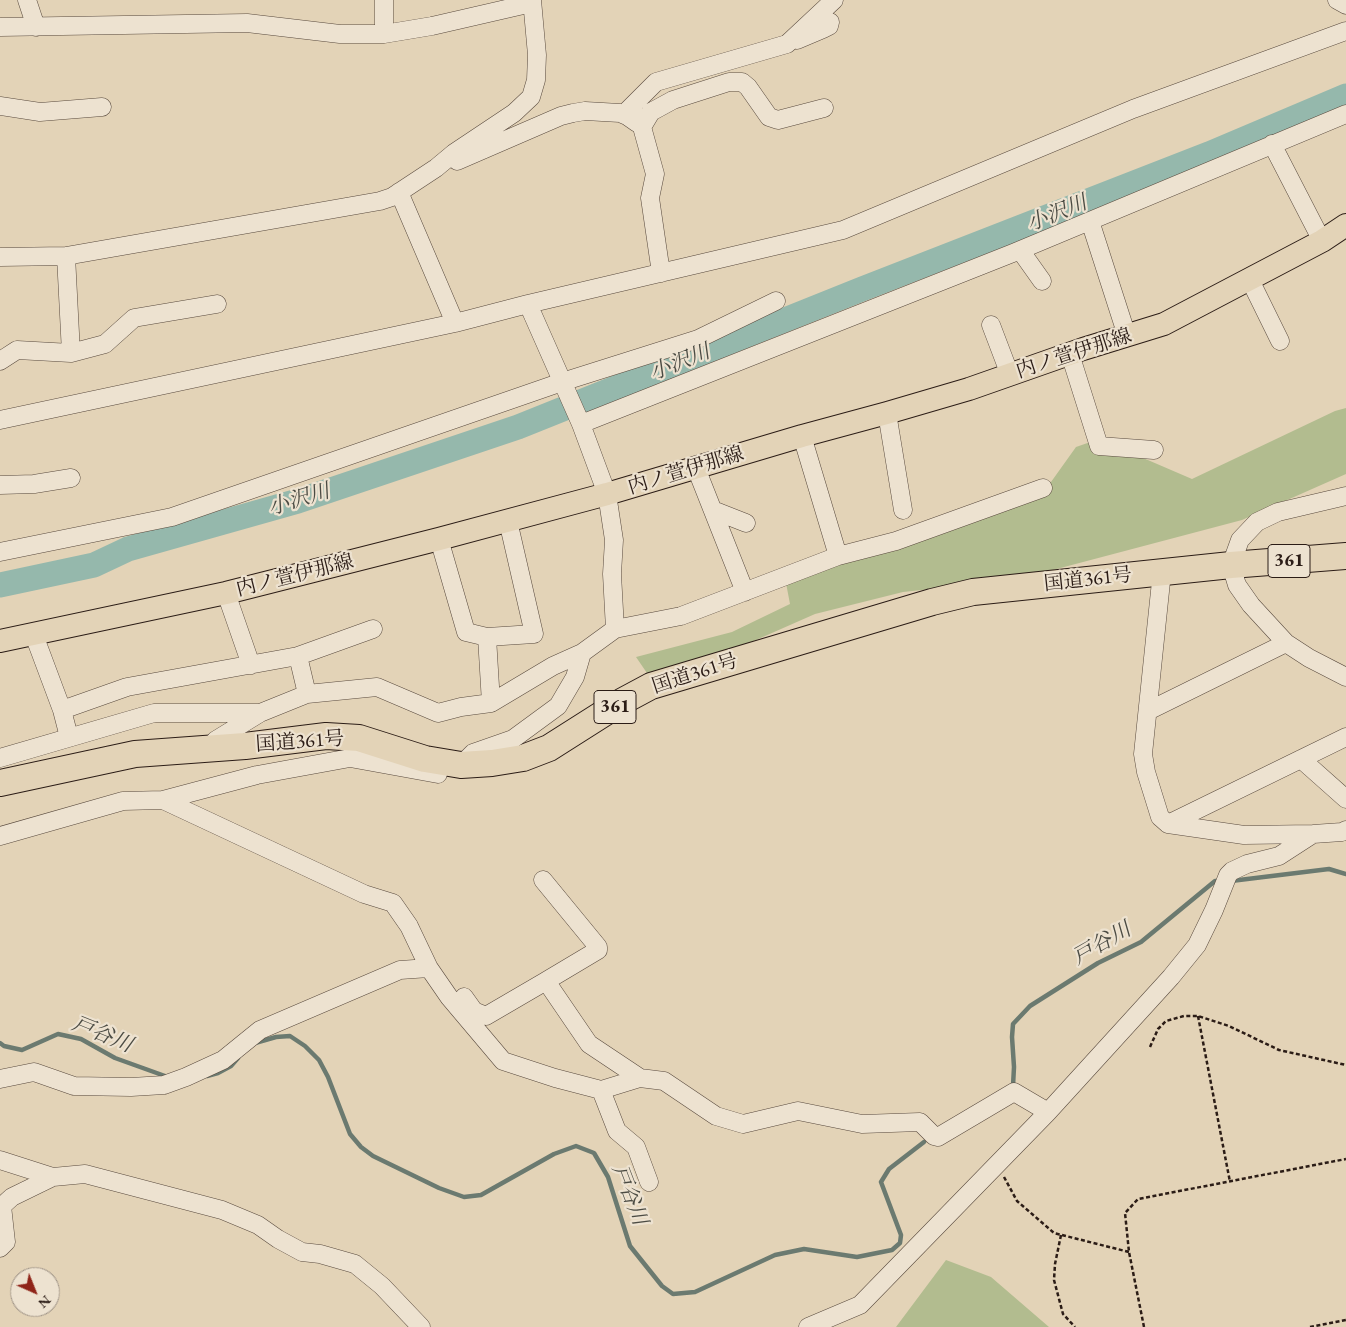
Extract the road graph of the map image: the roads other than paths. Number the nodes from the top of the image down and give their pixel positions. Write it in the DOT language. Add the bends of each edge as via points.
graph roads {
  1 [pos="27,0"];
  2 [pos="384,0"];
  3 [pos="834,0"];
  4 [pos="1337,0"];
  5 [pos="532,1"];
  6 [pos="1346,5"];
  7 [pos="830,22"];
  8 [pos="0,27"];
  9 [pos="36,27"];
  10 [pos="1346,30"];
  11 [pos="384,34"];
  12 [pos="787,44"];
  13 [pos="0,106"];
  14 [pos="102,106"];
  15 [pos="824,108"];
  16 [pos="1346,114"];
  17 [pos="643,124"];
  18 [pos="1272,144"];
  19 [pos="436,168"];
  20 [pos="400,192"];
  21 [pos="1090,221"];
  22 [pos="1346,225"];
  23 [pos="1322,241"];
  24 [pos="1020,250"];
  25 [pos="66,256"];
  26 [pos="0,257"];
  27 [pos="661,273"];
  28 [pos="1250,280"];
  29 [pos="1042,282"];
  30 [pos="776,301"];
  31 [pos="217,304"];
  32 [pos="528,304"];
  33 [pos="455,323"];
  34 [pos="991,324"];
  35 [pos="1127,336"];
  36 [pos="1280,341"];
  37 [pos="71,353"];
  38 [pos="1070,354"];
  39 [pos="0,361"];
  40 [pos="1010,375"];
  41 [pos="562,382"];
  42 [pos="887,413"];
  43 [pos="0,420"];
  44 [pos="580,422"];
  45 [pos="802,436"];
  46 [pos="1154,450"];
  47 [pos="696,468"];
  48 [pos="71,478"];
  49 [pos="0,485"];
  50 [pos="1043,488"];
  51 [pos="608,494"];
  52 [pos="1346,496"];
  53 [pos="713,510"];
  54 [pos="904,510"];
  55 [pos="508,520"];
  56 [pos="746,523"];
  57 [pos="439,539"];
  58 [pos="0,552"];
  59 [pos="838,556"];
  60 [pos="1346,556"];
  61 [pos="1231,565"];
  62 [pos="1162,572"];
  63 [pos="745,592"];
  64 [pos="226,593"];
  65 [pos="615,629"];
  66 [pos="373,630"];
  67 [pos="34,635"];
  68 [pos="487,637"];
  69 [pos="0,641"];
  70 [pos="1286,643"];
  71 [pos="582,654"];
  72 [pos="298,656"];
  73 [pos="251,666"];
  74 [pos="1346,677"];
  75 [pos="307,694"];
  76 [pos="491,703"];
  77 [pos="62,710"];
  78 [pos="1148,711"];
  79 [pos="260,713"];
  80 [pos="69,737"];
  81 [pos="1346,737"];
  82 [pos="209,748"];
  83 [pos="0,758"];
  84 [pos="1301,759"];
  85 [pos="461,765"];
  86 [pos="0,783"];
  87 [pos="1346,799"];
  88 [pos="163,800"];
  89 [pos="1168,824"];
  90 [pos="1346,830"];
  91 [pos="1313,834"];
  92 [pos="0,836"];
  93 [pos="543,880"];
  94 [pos="429,968"];
  95 [pos="546,981"];
  96 [pos="450,997"];
  97 [pos="640,1078"];
  98 [pos="0,1079"];
  99 [pos="601,1090"];
  100 [pos="1048,1112"];
  101 [pos="0,1160"];
  102 [pos="53,1177"];
  103 [pos="650,1182"];
  104 [pos="0,1248"];
  105 [pos="407,1320"];
  106 [pos="421,1327"];
  107 [pos="808,1327"];
  1 -- 9 [label="street"];
  2 -- 11 [label="street"];
  3 -- 12 [label="street"];
  4 -- 6 [label="street"];
  5 -- 11 [label="street"];
  5 -- 19 [label="street" via="537,55 536,80 531,97 514,113"];
  7 -- 12 [label="street" via="824,29"];
  8 -- 9 [label="street"];
  9 -- 11 [label="street" via="246,23 340,34"];
  10 -- 27 [label="street" via="1133,109 842,230"];
  12 -- 17 [label="street" via="656,82 629,109"];
  13 -- 14 [label="street" via="40,112"];
  15 -- 17 [label="street" via="778,120 769,117 742,82 729,82 673,100 651,112"];
  16 -- 18 [label="street"];
  17 -- 19 [label="street" via="620,113 585,110 561,116"];
  17 -- 27 [label="street" via="654,174 650,198"];
  18 -- 21 [label="street"];
  18 -- 23 [label="street"];
  19 -- 20 [label="street"];
  20 -- 25 [label="street" via="380,202"];
  20 -- 33 [label="street"];
  21 -- 24 [label="street"];
  21 -- 35 [label="street"];
  22 -- 23 [label="main road, 内ノ萱伊那線"];
  23 -- 28 [label="main road, 内ノ萱伊那線"];
  24 -- 29 [label="street"];
  24 -- 44 [label="street"];
  25 -- 26 [label="street"];
  25 -- 37 [label="street"];
  27 -- 32 [label="street"];
  28 -- 35 [label="main road, 内ノ萱伊那線" via="1164,324"];
  28 -- 36 [label="street"];
  30 -- 41 [label="street" via="698,339"];
  31 -- 37 [label="street" via="134,318 105,344"];
  32 -- 33 [label="street"];
  32 -- 41 [label="street"];
  33 -- 43 [label="street"];
  34 -- 40 [label="street"];
  35 -- 38 [label="main road, 内ノ萱伊那線"];
  37 -- 39 [label="street" via="17,350"];
  38 -- 40 [label="main road, 内ノ萱伊那線"];
  38 -- 46 [label="street" via="1099,446"];
  40 -- 42 [label="main road, 内ノ萱伊那線"];
  41 -- 44 [label="street"];
  41 -- 58 [label="street" via="172,517"];
  42 -- 45 [label="main road, 内ノ萱伊那線"];
  42 -- 54 [label="street"];
  44 -- 51 [label="street"];
  45 -- 47 [label="main road, 内ノ萱伊那線"];
  45 -- 59 [label="street"];
  47 -- 51 [label="main road, 内ノ萱伊那線"];
  47 -- 53 [label="street"];
  48 -- 49 [label="street"];
  50 -- 59 [label="street" via="896,541"];
  51 -- 55 [label="main road, 内ノ萱伊那線"];
  51 -- 65 [label="street" via="614,540"];
  52 -- 61 [label="street" via="1278,512 1257,522 1240,540"];
  53 -- 56 [label="street"];
  53 -- 63 [label="street"];
  55 -- 57 [label="main road, 内ノ萱伊那線"];
  55 -- 68 [label="street" via="534,634"];
  57 -- 64 [label="main road, 内ノ萱伊那線"];
  57 -- 68 [label="street" via="466,632"];
  59 -- 63 [label="street"];
  60 -- 61 [label="highway, 国道361号 / 361"];
  61 -- 62 [label="highway, 国道361号 / 361"];
  61 -- 70 [label="street" via="1237,585 1250,605"];
  62 -- 78 [label="street"];
  62 -- 85 [label="highway, 国道361号 / 361" via="973,592 932,602 651,686 549,748 523,758"];
  63 -- 65 [label="street" via="681,616"];
  64 -- 67 [label="main road, 内ノ萱伊那線"];
  64 -- 73 [label="street"];
  65 -- 71 [label="street"];
  66 -- 72 [label="street"];
  67 -- 69 [label="main road, 内ノ萱伊那線"];
  67 -- 77 [label="street"];
  68 -- 76 [label="street"];
  70 -- 74 [label="street"];
  70 -- 78 [label="street"];
  71 -- 76 [label="street" via="553,666"];
  71 -- 85 [label="street" via="575,677 558,706 513,739 473,753"];
  72 -- 73 [label="street"];
  72 -- 75 [label="street"];
  73 -- 77 [label="street" via="127,687"];
  75 -- 76 [label="street" via="377,686 438,713"];
  75 -- 79 [label="street"];
  77 -- 80 [label="street"];
  78 -- 89 [label="street" via="1143,754 1146,772 1160,817"];
  79 -- 80 [label="street" via="154,713"];
  79 -- 82 [label="street" via="216,740"];
  80 -- 83 [label="street"];
  81 -- 84 [label="street"];
  82 -- 85 [label="highway, 国道361号 / 361" via="326,736 359,738 425,759"];
  82 -- 86 [label="highway, 国道361号 / 361" via="135,754"];
  84 -- 87 [label="street"];
  84 -- 89 [label="street"];
  85 -- 88 [label="street" via="455,777 350,758 257,775"];
  88 -- 92 [label="street" via="123,801"];
  88 -- 94 [label="street" via="364,894 393,903 409,926"];
  89 -- 91 [label="street" via="1244,835"];
  90 -- 91 [label="street"];
  91 -- 100 [label="street" via="1279,856 1232,871 1197,945"];
  93 -- 95 [label="street" via="598,947 598,950"];
  94 -- 96 [label="street"];
  94 -- 98 [label="street" via="400,970 260,1030 223,1060 164,1085 74,1086 34,1072"];
  95 -- 96 [label="street" via="486,1016 474,1011 463,995 452,994"];
  95 -- 97 [label="street" via="589,1044"];
  96 -- 99 [label="street" via="503,1061"];
  97 -- 99 [label="street"];
  97 -- 100 [label="street" via="664,1081 716,1116 743,1124 798,1111 862,1124 920,1122 938,1137 1014,1092"];
  99 -- 103 [label="street" via="616,1131 636,1148"];
  100 -- 107 [label="street" via="860,1305"];
  101 -- 102 [label="street"];
  102 -- 104 [label="street" via="12,1197 2,1206 6,1242"];
  102 -- 105 [label="street" via="85,1174 222,1210 258,1225 302,1252 355,1264 382,1286"];
  105 -- 106 [label="street"];
}
